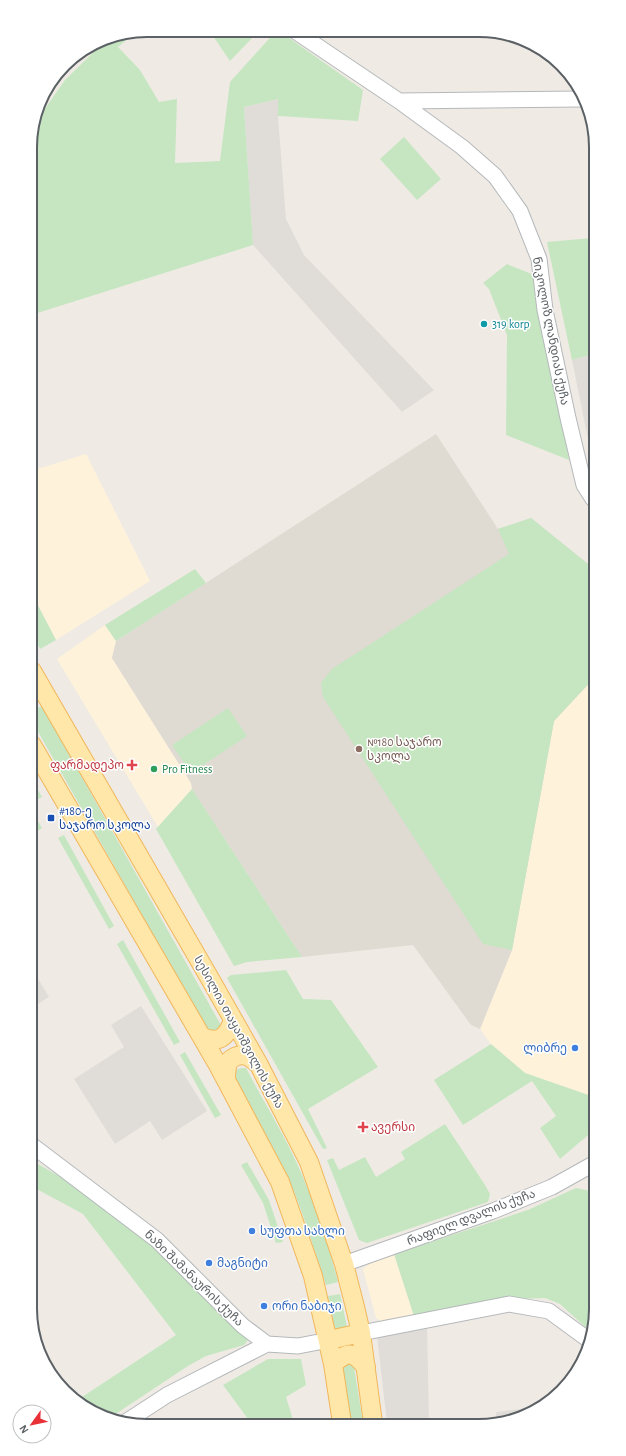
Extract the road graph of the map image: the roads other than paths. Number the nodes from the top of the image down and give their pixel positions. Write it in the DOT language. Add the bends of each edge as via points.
graph roads {
  1 [pos="304,37"];
  2 [pos="578,99"];
  3 [pos="399,101"];
  4 [pos="589,492"];
  5 [pos="37,680"];
  6 [pos="37,754"];
  7 [pos="233,1021"];
  8 [pos="202,1037"];
  9 [pos="259,1065"];
  10 [pos="226,1080"];
  11 [pos="37,1149"];
  12 [pos="589,1166"];
  13 [pos="344,1264"];
  14 [pos="361,1334"];
  15 [pos="585,1337"];
  16 [pos="329,1340"];
  17 [pos="267,1344"];
  18 [pos="333,1364"];
  19 [pos="366,1367"];
  20 [pos="132,1418"];
  21 [pos="341,1419"];
  22 [pos="372,1419"];
  1 -- 3 [label="street, ნიკოლოზ ლანდიას ქუჩა"];
  2 -- 3 [label="street"];
  3 -- 4 [label="street, ნიკოლოზ ლანდიას ქუჩა" via="462,147 495,176 520,211 539,258 545,310 568,418 584,485"];
  5 -- 7 [label="main road, სესილია თაყაიშვილის ქუჩა"];
  6 -- 8 [label="main road"];
  7 -- 8 [label="main road" via="229,1030 218,1040 211,1041"];
  7 -- 9 [label="main road, სესილია თაყაიშვილის ქუჩა"];
  8 -- 10 [label="main road"];
  9 -- 10 [label="main road" via="242,1054 235,1056 226,1066"];
  9 -- 13 [label="main road, სესილია თაყაიშვილის ქუჩა" via="309,1162"];
  10 -- 16 [label="main road" via="280,1182 313,1276"];
  11 -- 17 [label="street, ნაზი შამანაურის ქუჩა" via="157,1240 243,1326"];
  12 -- 13 [label="street, რაფიელ დვალის ქუჩა" via="552,1187 493,1211"];
  13 -- 14 [label="main road, სესილია თაყაიშვილის ქუჩა"];
  14 -- 15 [label="street" via="509,1304 549,1311"];
  14 -- 16 [label="main road"];
  14 -- 19 [label="main road, სესილია თაყაიშვილის ქუჩა"];
  16 -- 17 [label="street" via="298,1346"];
  16 -- 18 [label="main road"];
  17 -- 20 [label="street" via="167,1395"];
  18 -- 19 [label="main road" via="349,1354 356,1356"];
  18 -- 21 [label="main road"];
  19 -- 22 [label="main road, სესილია თაყაიშვილის ქუჩა"];
}
